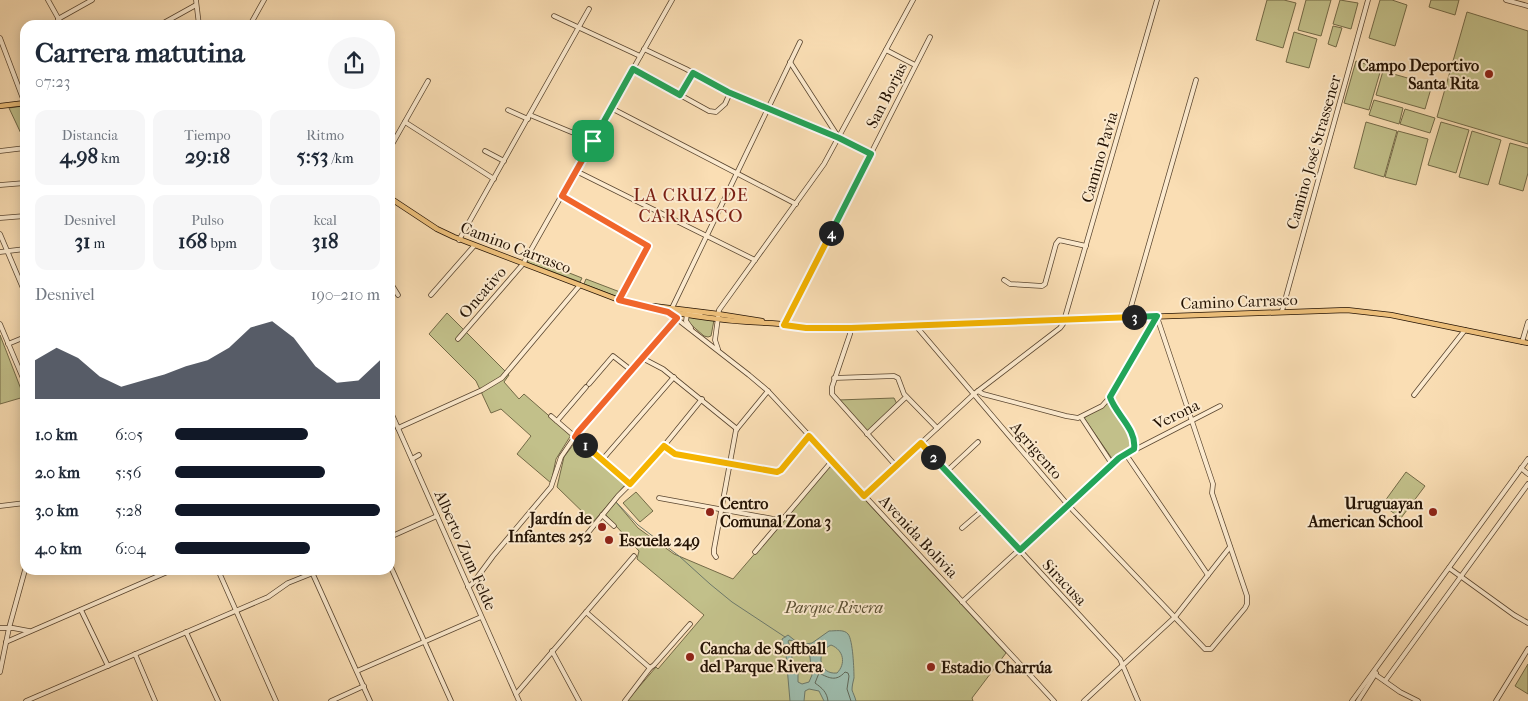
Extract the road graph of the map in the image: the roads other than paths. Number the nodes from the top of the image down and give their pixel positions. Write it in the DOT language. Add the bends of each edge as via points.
graph roads {
  1 [pos="48,0"];
  2 [pos="92,0"];
  3 [pos="196,0"];
  4 [pos="264,0"];
  5 [pos="672,0"];
  6 [pos="913,0"];
  7 [pos="1157,0"];
  8 [pos="1368,0"];
  9 [pos="1506,0"];
  10 [pos="196,5"];
  11 [pos="1528,6"];
  12 [pos="589,8"];
  13 [pos="554,16"];
  14 [pos="58,19"];
  15 [pos="169,20"];
  16 [pos="198,20"];
  17 [pos="253,20"];
  18 [pos="578,29"];
  19 [pos="930,37"];
  20 [pos="0,38"];
  21 [pos="800,42"];
  22 [pos="644,50"];
  23 [pos="886,50"];
  24 [pos="640,56"];
  25 [pos="790,62"];
  26 [pos="915,65"];
  27 [pos="633,69"];
  28 [pos="693,73"];
  29 [pos="1196,80"];
  30 [pos="428,81"];
  31 [pos="20,91"];
  32 [pos="730,93"];
  33 [pos="680,95"];
  34 [pos="20,104"];
  35 [pos="0,106"];
  36 [pos="611,108"];
  37 [pos="767,109"];
  38 [pos="508,110"];
  39 [pos="529,117"];
  40 [pos="405,122"];
  41 [pos="839,138"];
  42 [pos="395,139"];
  43 [pos="593,141"];
  44 [pos="20,149"];
  45 [pos="0,151"];
  46 [pos="485,151"];
  47 [pos="871,154"];
  48 [pos="504,161"];
  49 [pos="576,171"];
  50 [pos="737,173"];
  51 [pos="494,179"];
  52 [pos="20,183"];
  53 [pos="0,185"];
  54 [pos="562,196"];
  55 [pos="395,201"];
  56 [pos="796,204"];
  57 [pos="20,216"];
  58 [pos="0,218"];
  59 [pos="0,234"];
  60 [pos="707,235"];
  61 [pos="459,240"];
  62 [pos="474,246"];
  63 [pos="1086,246"];
  64 [pos="20,250"];
  65 [pos="7,251"];
  66 [pos="0,252"];
  67 [pos="755,260"];
  68 [pos="523,264"];
  69 [pos="1004,280"];
  70 [pos="20,281"];
  71 [pos="580,285"];
  72 [pos="395,290"];
  73 [pos="398,295"];
  74 [pos="431,295"];
  75 [pos="619,300"];
  76 [pos="670,310"];
  77 [pos="1282,311"];
  78 [pos="702,312"];
  79 [pos="686,315"];
  80 [pos="717,316"];
  81 [pos="1157,316"];
  82 [pos="677,318"];
  83 [pos="1129,318"];
  84 [pos="1064,321"];
  85 [pos="1528,322"];
  86 [pos="0,324"];
  87 [pos="784,325"];
  88 [pos="915,325"];
  89 [pos="851,328"];
  90 [pos="1465,330"];
  91 [pos="692,331"];
  92 [pos="715,331"];
  93 [pos="702,338"];
  94 [pos="20,339"];
  95 [pos="458,339"];
  96 [pos="1522,342"];
  97 [pos="1528,343"];
  98 [pos="8,344"];
  99 [pos="719,351"];
  100 [pos="642,358"];
  101 [pos="631,370"];
  102 [pos="20,372"];
  103 [pos="674,376"];
  104 [pos="834,378"];
  105 [pos="768,391"];
  106 [pos="978,391"];
  107 [pos="974,394"];
  108 [pos="1414,395"];
  109 [pos="906,396"];
  110 [pos="1110,397"];
  111 [pos="702,399"];
  112 [pos="1220,406"];
  113 [pos="551,416"];
  114 [pos="1082,417"];
  115 [pos="1191,420"];
  116 [pos="395,421"];
  117 [pos="557,421"];
  118 [pos="398,428"];
  119 [pos="737,428"];
  120 [pos="936,428"];
  121 [pos="867,434"];
  122 [pos="809,436"];
  123 [pos="575,437"];
  124 [pos="978,442"];
  125 [pos="921,443"];
  126 [pos="664,446"];
  127 [pos="1134,449"];
  128 [pos="1126,453"];
  129 [pos="419,455"];
  130 [pos="412,459"];
  131 [pos="1528,459"];
  132 [pos="602,460"];
  133 [pos="832,461"];
  134 [pos="730,464"];
  135 [pos="1112,464"];
  136 [pos="896,466"];
  137 [pos="1521,468"];
  138 [pos="946,471"];
  139 [pos="1528,474"];
  140 [pos="630,484"];
  141 [pos="1528,484"];
  142 [pos="864,496"];
  143 [pos="658,498"];
  144 [pos="20,504"];
  145 [pos="1068,505"];
  146 [pos="0,506"];
  147 [pos="721,509"];
  148 [pos="983,510"];
  149 [pos="602,515"];
  150 [pos="438,516"];
  151 [pos="779,520"];
  152 [pos="614,526"];
  153 [pos="962,528"];
  154 [pos="587,534"];
  155 [pos="395,535"];
  156 [pos="1230,547"];
  157 [pos="1020,550"];
  158 [pos="755,552"];
  159 [pos="634,556"];
  160 [pos="716,558"];
  161 [pos="1449,568"];
  162 [pos="24,575"];
  163 [pos="157,575"];
  164 [pos="220,575"];
  165 [pos="305,575"];
  166 [pos="314,575"];
  167 [pos="394,575"];
  168 [pos="1208,575"];
  169 [pos="1461,577"];
  170 [pos="468,586"];
  171 [pos="962,602"];
  172 [pos="81,610"];
  173 [pos="236,610"];
  174 [pos="586,612"];
  175 [pos="481,616"];
  176 [pos="1175,617"];
  177 [pos="1528,623"];
  178 [pos="690,624"];
  179 [pos="0,628"];
  180 [pos="9,628"];
  181 [pos="20,630"];
  182 [pos="31,632"];
  183 [pos="186,632"];
  184 [pos="20,636"];
  185 [pos="424,641"];
  186 [pos="6,642"];
  187 [pos="1528,649"];
  188 [pos="552,651"];
  189 [pos="135,654"];
  190 [pos="108,666"];
  191 [pos="1122,666"];
  192 [pos="650,668"];
  193 [pos="357,671"];
  194 [pos="0,672"];
  195 [pos="1374,674"];
  196 [pos="1385,681"];
  197 [pos="364,686"];
  198 [pos="516,694"];
  199 [pos="26,701"];
  200 [pos="155,701"];
  201 [pos="218,701"];
  202 [pos="276,701"];
  203 [pos="330,701"];
  204 [pos="370,701"];
  205 [pos="451,701"];
  206 [pos="519,701"];
  207 [pos="579,701"];
  208 [pos="625,701"];
  209 [pos="1054,701"];
  210 [pos="1084,701"];
  211 [pos="1138,701"];
  212 [pos="1352,701"];
  213 [pos="1358,701"];
  214 [pos="1418,701"];
  215 [pos="1496,701"];
  1 -- 14 [label="street"];
  2 -- 14 [label="street"];
  3 -- 10 [label="street"];
  4 -- 17 [label="street"];
  5 -- 22 [label="street, Oncativo"];
  6 -- 23 [label="street"];
  7 -- 63 [label="street, Camino Pavia"];
  8 -- 77 [label="street, Camino José Strassener"];
  9 -- 11 [label="street"];
  10 -- 15 [label="street"];
  10 -- 16 [label="street"];
  12 -- 18 [label="street"];
  13 -- 18 [label="street"];
  18 -- 24 [label="street"];
  18 -- 39 [label="street"];
  19 -- 26 [label="street, San Borjas"];
  20 -- 31 [label="street"];
  21 -- 25 [label="street"];
  22 -- 24 [label="street, Oncativo"];
  22 -- 28 [label="street"];
  23 -- 26 [label="street"];
  23 -- 41 [label="street"];
  24 -- 27 [label="street, Oncativo"];
  25 -- 37 [label="street"];
  25 -- 41 [label="street"];
  26 -- 47 [label="street, San Borjas"];
  27 -- 33 [label="street"];
  27 -- 36 [label="street, Oncativo"];
  28 -- 32 [label="street"];
  28 -- 33 [label="street"];
  29 -- 83 [label="street"];
  30 -- 40 [label="street"];
  32 -- 33 [label="street" via="716,112"];
  32 -- 37 [label="street"];
  34 -- 35 [label="main road"];
  36 -- 43 [label="street, Oncativo"];
  36 -- 50 [label="street"];
  37 -- 41 [label="street"];
  37 -- 50 [label="street"];
  38 -- 39 [label="street"];
  39 -- 43 [label="street"];
  39 -- 48 [label="street"];
  40 -- 42 [label="street"];
  40 -- 51 [label="street"];
  41 -- 47 [label="street"];
  41 -- 56 [label="street"];
  43 -- 49 [label="street, Oncativo"];
  44 -- 45 [label="street"];
  46 -- 48 [label="street"];
  47 -- 87 [label="street, San Borjas"];
  48 -- 51 [label="street"];
  49 -- 54 [label="street, Oncativo"];
  49 -- 60 [label="street"];
  50 -- 56 [label="street"];
  50 -- 60 [label="street"];
  51 -- 61 [label="street"];
  52 -- 53 [label="street"];
  54 -- 68 [label="street, Oncativo"];
  54 -- 75 [label="street" via="648,246"];
  55 -- 61 [label="main road, Camino Carrasco"];
  56 -- 67 [label="street"];
  57 -- 58 [label="street"];
  59 -- 65 [label="street"];
  60 -- 67 [label="street"];
  60 -- 76 [label="street"];
  61 -- 62 [label="main road, Camino Carrasco"];
  62 -- 68 [label="main road, Camino Carrasco"];
  62 -- 74 [label="street"];
  63 -- 69 [label="street" via="1061,240 1057,242 1042,286 1010,284"];
  63 -- 84 [label="street, Camino Pavia"];
  64 -- 65 [label="street"];
  65 -- 66 [label="street"];
  65 -- 70 [label="street"];
  67 -- 80 [label="street"];
  68 -- 71 [label="main road, Camino Carrasco"];
  68 -- 95 [label="street, Oncativo"];
  71 -- 75 [label="main road, Camino Carrasco"];
  71 -- 118 [label="street" via="508,372 491,386"];
  72 -- 73 [label="street"];
  75 -- 76 [label="main road, Camino Carrasco"];
  76 -- 78 [label="main road, Camino Carrasco"];
  76 -- 79 [label="main road, Camino Carrasco"];
  76 -- 82 [label="street, Avenida Bolivia"];
  77 -- 81 [label="main road, Camino Carrasco"];
  77 -- 90 [label="main road, Camino Carrasco" via="1359,310"];
  78 -- 79 [label="street, Camino Carrasco"];
  78 -- 80 [label="main road, Camino Carrasco"];
  79 -- 80 [label="main road, Camino Carrasco"];
  79 -- 91 [label="street"];
  80 -- 87 [label="main road, Camino Carrasco"];
  80 -- 92 [label="street"];
  81 -- 83 [label="main road, Camino Carrasco"];
  81 -- 110 [label="street"];
  81 -- 115 [label="street"];
  82 -- 91 [label="street, Avenida Bolivia"];
  82 -- 100 [label="street"];
  83 -- 84 [label="main road, Camino Carrasco"];
  84 -- 88 [label="main road, Camino Carrasco"];
  84 -- 106 [label="street" via="1060,328"];
  85 -- 96 [label="street"];
  86 -- 98 [label="street"];
  87 -- 89 [label="main road, Camino Carrasco"];
  88 -- 89 [label="main road, Camino Carrasco"];
  88 -- 107 [label="street, Agrigento"];
  89 -- 104 [label="street"];
  90 -- 96 [label="main road, Camino Carrasco"];
  90 -- 108 [label="street"];
  91 -- 93 [label="street, Avenida Bolivia"];
  92 -- 93 [label="street" via="710,338"];
  92 -- 99 [label="street"];
  93 -- 99 [label="street, Avenida Bolivia"];
  94 -- 98 [label="street"];
  96 -- 97 [label="main road, Camino Carrasco"];
  98 -- 102 [label="street"];
  99 -- 105 [label="street, Avenida Bolivia"];
  100 -- 101 [label="street"];
  100 -- 103 [label="street"];
  101 -- 117 [label="street" via="613,356"];
  101 -- 123 [label="street"];
  103 -- 111 [label="street"];
  103 -- 132 [label="street"];
  104 -- 109 [label="street" via="896,377"];
  104 -- 121 [label="street" via="834,398"];
  105 -- 119 [label="street"];
  105 -- 122 [label="street, Avenida Bolivia"];
  106 -- 107 [label="street"];
  106 -- 114 [label="street" via="1066,416"];
  107 -- 120 [label="street"];
  107 -- 145 [label="street, Agrigento"];
  109 -- 120 [label="street"];
  109 -- 121 [label="street"];
  110 -- 114 [label="street" via="1102,406"];
  110 -- 127 [label="street" via="1130,430"];
  111 -- 119 [label="street"];
  111 -- 126 [label="street"];
  112 -- 115 [label="street, Verona"];
  113 -- 117 [label="street"];
  114 -- 135 [label="street"];
  115 -- 127 [label="street, Verona"];
  115 -- 156 [label="street"];
  116 -- 118 [label="street, Alberto Zum Felde"];
  117 -- 123 [label="street"];
  118 -- 130 [label="street, Alberto Zum Felde"];
  119 -- 134 [label="street"];
  120 -- 125 [label="street"];
  121 -- 136 [label="street"];
  122 -- 133 [label="street, Avenida Bolivia"];
  122 -- 134 [label="street" via="779,471"];
  123 -- 132 [label="street"];
  123 -- 170 [label="street" via="561,457 551,488"];
  124 -- 138 [label="street"];
  125 -- 136 [label="street"];
  125 -- 138 [label="street, Siracusa"];
  126 -- 134 [label="street" via="673,453"];
  126 -- 140 [label="street"];
  127 -- 128 [label="street, Verona"];
  128 -- 135 [label="street, Verona"];
  128 -- 168 [label="street"];
  129 -- 130 [label="street"];
  130 -- 150 [label="street, Alberto Zum Felde"];
  131 -- 137 [label="street"];
  132 -- 140 [label="street"];
  133 -- 142 [label="street, Avenida Bolivia"];
  133 -- 158 [label="street"];
  134 -- 147 [label="street"];
  135 -- 145 [label="street, Verona"];
  136 -- 142 [label="street"];
  137 -- 139 [label="street"];
  137 -- 161 [label="street"];
  138 -- 148 [label="street, Siracusa"];
  140 -- 149 [label="street"];
  141 -- 169 [label="street"];
  142 -- 171 [label="street, Avenida Bolivia"];
  143 -- 147 [label="street"];
  144 -- 146 [label="street"];
  145 -- 157 [label="street, Verona"];
  145 -- 176 [label="street, Agrigento"];
  147 -- 151 [label="street"];
  147 -- 160 [label="street" via="714,548"];
  148 -- 153 [label="street"];
  148 -- 157 [label="street, Siracusa"];
  149 -- 152 [label="street"];
  149 -- 154 [label="street"];
  150 -- 155 [label="street"];
  150 -- 170 [label="street, Alberto Zum Felde"];
  156 -- 168 [label="street"];
  156 -- 176 [label="street, Agrigento" via="1247,604 1208,650"];
  157 -- 171 [label="street, Verona"];
  157 -- 191 [label="street, Siracusa"];
  159 -- 174 [label="street"];
  161 -- 169 [label="street"];
  161 -- 195 [label="street"];
  162 -- 180 [label="street"];
  163 -- 172 [label="street"];
  164 -- 173 [label="street"];
  165 -- 173 [label="street" via="268,597"];
  166 -- 193 [label="street"];
  167 -- 185 [label="street"];
  168 -- 176 [label="street"];
  169 -- 177 [label="street"];
  169 -- 196 [label="street"];
  170 -- 175 [label="street, Alberto Zum Felde"];
  171 -- 209 [label="street, Avenida Bolivia"];
  172 -- 182 [label="street"];
  172 -- 190 [label="street"];
  173 -- 183 [label="street"];
  173 -- 202 [label="street"];
  174 -- 188 [label="street"];
  174 -- 192 [label="street"];
  175 -- 185 [label="street"];
  175 -- 198 [label="street, Alberto Zum Felde"];
  176 -- 191 [label="street"];
  178 -- 192 [label="street"];
  179 -- 180 [label="street"];
  180 -- 181 [label="street"];
  180 -- 186 [label="street"];
  181 -- 182 [label="street"];
  181 -- 184 [label="street"];
  182 -- 184 [label="street"];
  183 -- 189 [label="street"];
  183 -- 201 [label="street"];
  184 -- 186 [label="street"];
  185 -- 193 [label="street"];
  185 -- 205 [label="street"];
  186 -- 194 [label="street"];
  187 -- 215 [label="street"];
  188 -- 198 [label="street"];
  188 -- 207 [label="street"];
  189 -- 190 [label="street"];
  189 -- 200 [label="street"];
  190 -- 199 [label="street"];
  191 -- 210 [label="street"];
  191 -- 211 [label="street, Siracusa"];
  192 -- 208 [label="street"];
  193 -- 197 [label="street"];
  195 -- 196 [label="street"];
  195 -- 212 [label="street"];
  195 -- 213 [label="street"];
  196 -- 214 [label="street"];
  197 -- 203 [label="street"];
  197 -- 204 [label="street"];
  198 -- 206 [label="street, Alberto Zum Felde"];
}
